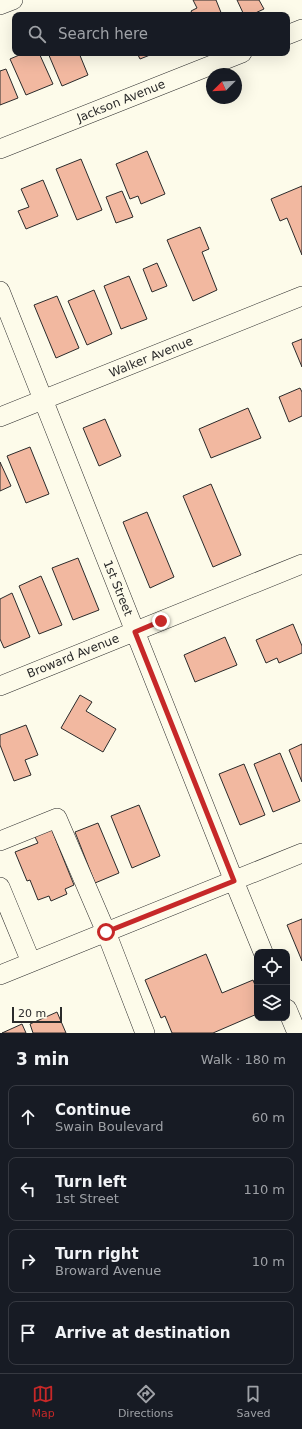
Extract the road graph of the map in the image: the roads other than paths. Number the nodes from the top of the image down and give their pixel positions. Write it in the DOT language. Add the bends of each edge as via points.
graph roads {
  1 [pos="13,0"];
  2 [pos="0,5"];
  3 [pos="302,29"];
  4 [pos="290,34"];
  5 [pos="234,56"];
  6 [pos="0,149"];
  7 [pos="0,292"];
  8 [pos="302,296"];
  9 [pos="43,400"];
  10 [pos="0,417"];
  11 [pos="302,564"];
  12 [pos="135,632"];
  13 [pos="0,686"];
  14 [pos="0,841"];
  15 [pos="302,854"];
  16 [pos="234,881"];
  17 [pos="0,887"];
  18 [pos="106,932"];
  19 [pos="262,949"];
  20 [pos="31,962"];
  21 [pos="0,975"];
  22 [pos="290,1017"];
  23 [pos="145,1033"];
  24 [pos="297,1033"];
  1 -- 2 [label="street"];
  3 -- 4 [label="street"];
  5 -- 6 [label="street, Jackson Avenue"];
  7 -- 9 [label="street, 1st Street"];
  8 -- 9 [label="street, Walker Avenue"];
  9 -- 10 [label="street, Walker Avenue"];
  9 -- 12 [label="street, 1st Street"];
  11 -- 12 [label="street, Broward Avenue"];
  12 -- 13 [label="street, Broward Avenue"];
  12 -- 16 [label="street, 1st Street"];
  14 -- 18 [label="street" via="57,818"];
  15 -- 16 [label="street"];
  16 -- 18 [label="street"];
  16 -- 19 [label="street, 1st Street"];
  17 -- 20 [label="street"];
  18 -- 20 [label="street"];
  18 -- 23 [label="street"];
  20 -- 21 [label="street"];
  22 -- 24 [label="street"];
}
